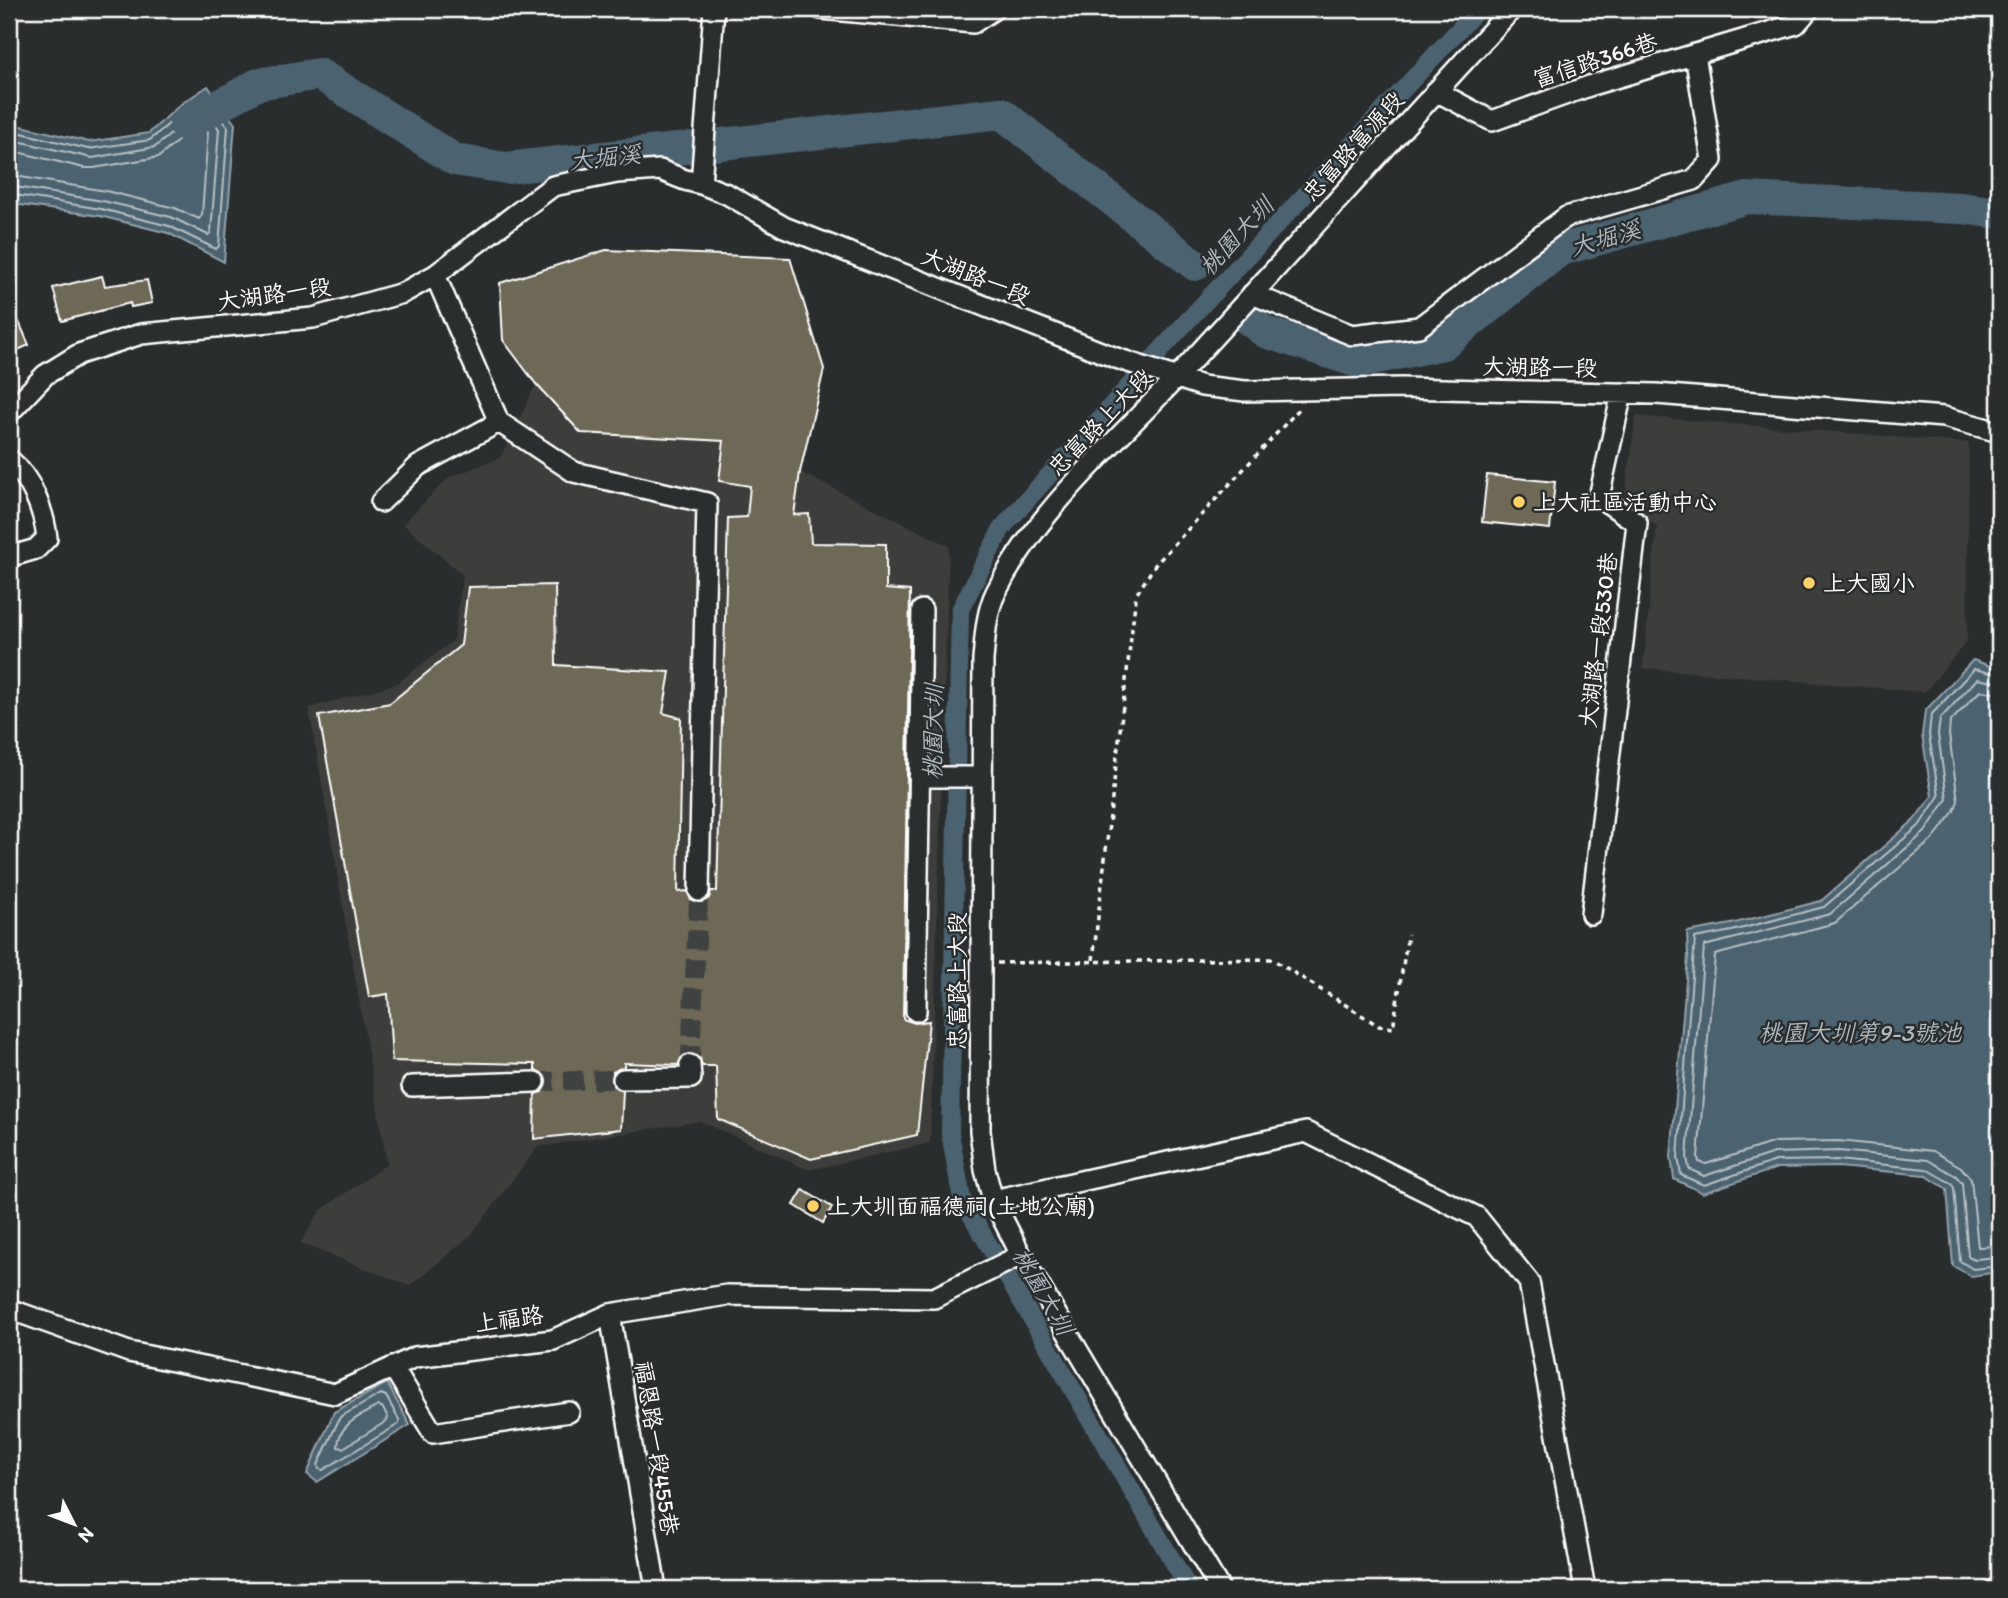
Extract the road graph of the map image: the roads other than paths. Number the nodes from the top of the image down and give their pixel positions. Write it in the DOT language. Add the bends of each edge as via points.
graph roads {
  1 [pos="714,9"];
  2 [pos="821,9"];
  3 [pos="994,9"];
  4 [pos="1513,9"];
  5 [pos="1809,9"];
  6 [pos="1695,54"];
  7 [pos="1436,91"];
  8 [pos="701,184"];
  9 [pos="435,275"];
  10 [pos="1252,295"];
  11 [pos="1175,379"];
  12 [pos="1622,393"];
  13 [pos="9,413"];
  14 [pos="499,422"];
  15 [pos="1999,432"];
  16 [pos="9,459"];
  17 [pos="380,502"];
  18 [pos="9,557"];
  19 [pos="922,610"];
  20 [pos="919,777"];
  21 [pos="979,777"];
  22 [pos="699,891"];
  23 [pos="1591,914"];
  24 [pos="916,1011"];
  25 [pos="690,1065"];
  26 [pos="624,1079"];
  27 [pos="535,1082"];
  28 [pos="412,1086"];
  29 [pos="993,1200"];
  30 [pos="1015,1258"];
  31 [pos="9,1309"];
  32 [pos="610,1314"];
  33 [pos="393,1367"];
  34 [pos="569,1412"];
  35 [pos="656,1589"];
  36 [pos="1220,1589"];
  37 [pos="1585,1589"];
  1 -- 8 [label="street"];
  2 -- 3 [label="street" via="973,23"];
  4 -- 7 [label="street, 忠富路富源段"];
  5 -- 6 [label="street, 富信路366巷" via="1796,24"];
  6 -- 7 [label="street, 富信路366巷" via="1492,121"];
  6 -- 10 [label="street" via="1712,160 1694,180 1566,217 1419,327 1352,335"];
  7 -- 10 [label="street, 忠富路富源段"];
  8 -- 9 [label="street, 大湖路一段" via="660,170 553,186"];
  8 -- 11 [label="street, 大湖路一段" via="784,227"];
  9 -- 13 [label="street, 大湖路一段" via="403,293 313,318 141,334 79,354 45,375"];
  9 -- 14 [label="street"];
  10 -- 11 [label="street, 忠富路富源段"];
  11 -- 12 [label="street, 大湖路一段" via="1245,391 1401,388"];
  11 -- 21 [label="street, 忠富路上大段" via="1060,500 1023,547 995,594 982,660"];
  12 -- 15 [label="street, 大湖路一段" via="1944,417"];
  12 -- 23 [label="street, 大湖路一段530巷" via="1600,497 1637,523"];
  14 -- 17 [label="street" via="418,466"];
  14 -- 22 [label="street" via="574,472 707,503"];
  16 -- 18 [label="street" via="21,470 38,502 47,538 36,549"];
  19 -- 20 [label="street"];
  20 -- 21 [label="street"];
  20 -- 24 [label="street"];
  21 -- 29 [label="street, 忠富路上大段" via="980,1131"];
  25 -- 26 [label="street" via="691,1078"];
  27 -- 28 [label="street"];
  29 -- 30 [label="street, 忠富路上大段"];
  29 -- 37 [label="street" via="1306,1132 1477,1217 1529,1282"];
  30 -- 32 [label="street, 上福路" via="933,1298 727,1295"];
  30 -- 36 [label="street, 忠富路上大段"];
  31 -- 33 [label="street, 上福路" via="129,1352 335,1394"];
  32 -- 33 [label="street, 上福路" via="553,1340 415,1357"];
  32 -- 35 [label="street, 福恩路一段455巷"];
  33 -- 34 [label="street" via="433,1433"];
}
